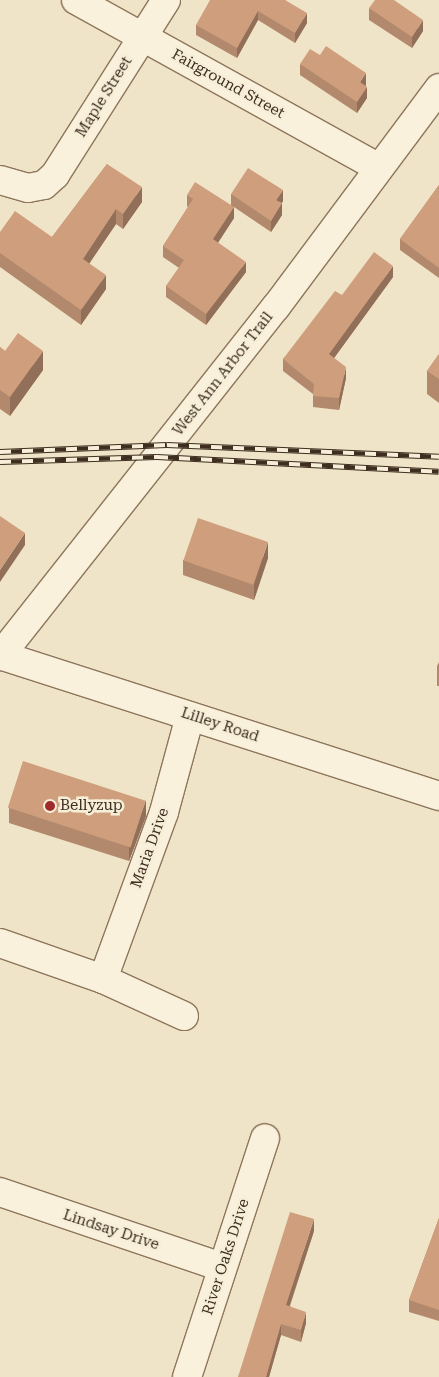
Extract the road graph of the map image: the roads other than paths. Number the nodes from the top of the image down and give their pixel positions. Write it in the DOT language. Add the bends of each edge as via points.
graph roads {
  1 [pos="76,0"];
  2 [pos="166,0"];
  3 [pos="143,36"];
  4 [pos="439,88"];
  5 [pos="379,168"];
  6 [pos="0,180"];
  7 [pos="0,656"];
  8 [pos="190,716"];
  9 [pos="439,796"];
  10 [pos="0,943"];
  11 [pos="103,979"];
  12 [pos="184,1016"];
  13 [pos="265,1138"];
  14 [pos="0,1192"];
  15 [pos="222,1267"];
  16 [pos="187,1377"];
  1 -- 3 [label="street, Fairground Street"];
  2 -- 3 [label="street, Maple Street"];
  3 -- 5 [label="street, Fairground Street"];
  3 -- 6 [label="street, Maple Street" via="55,175 37,187"];
  4 -- 5 [label="street, West Ann Arbor Trail"];
  5 -- 7 [label="street, West Ann Arbor Trail"];
  7 -- 8 [label="street, Lilley Road"];
  8 -- 9 [label="street, Lilley Road"];
  8 -- 11 [label="street, Maria Drive" via="164,812"];
  10 -- 11 [label="street"];
  11 -- 12 [label="street"];
  13 -- 15 [label="street, River Oaks Drive"];
  14 -- 15 [label="street, Lindsay Drive"];
  15 -- 16 [label="street, River Oaks Drive"];
}
